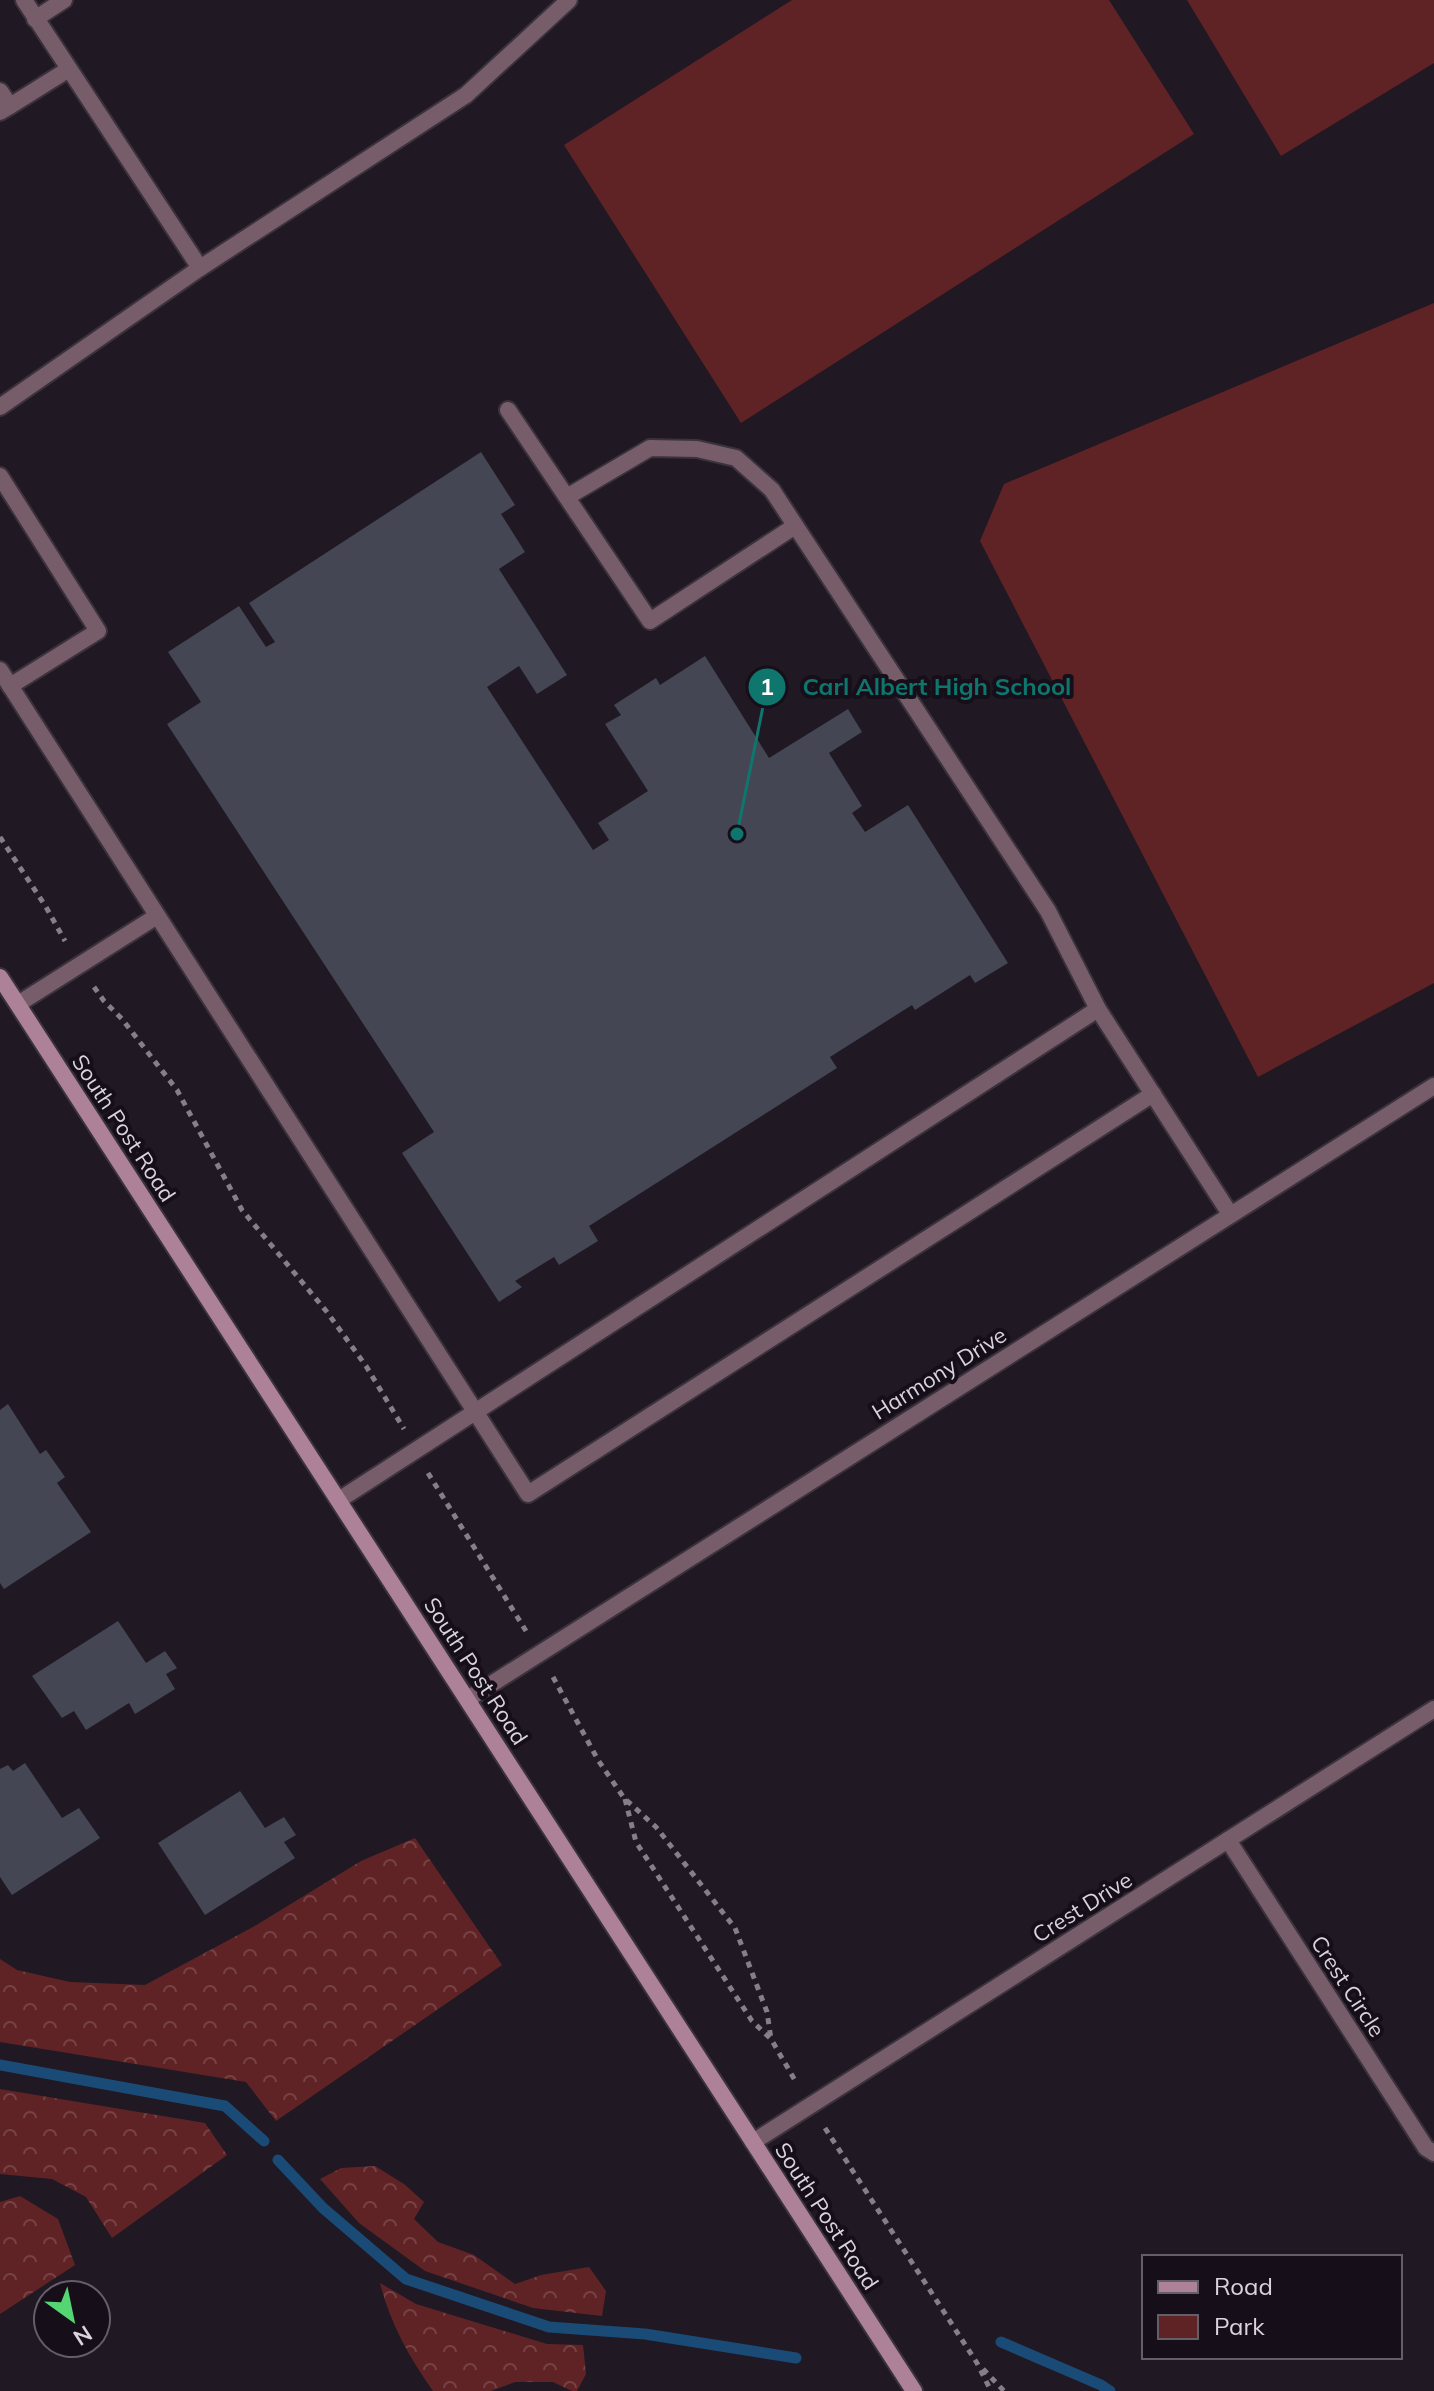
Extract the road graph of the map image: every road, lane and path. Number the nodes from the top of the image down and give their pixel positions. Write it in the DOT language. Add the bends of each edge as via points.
graph roads {
  1 [pos="24,0"];
  2 [pos="64,0"];
  3 [pos="569,0"];
  4 [pos="35,19"];
  5 [pos="69,69"];
  6 [pos="0,91"];
  7 [pos="5,109"];
  8 [pos="200,268"];
  9 [pos="0,407"];
  10 [pos="508,410"];
  11 [pos="0,476"];
  12 [pos="567,497"];
  13 [pos="795,526"];
  14 [pos="0,670"];
  15 [pos="10,686"];
  16 [pos="0,837"];
  17 [pos="157,916"];
  18 [pos="80,965"];
  19 [pos="0,977"];
  20 [pos="18,1004"];
  21 [pos="1098,1009"];
  22 [pos="1434,1086"];
  23 [pos="1153,1094"];
  24 [pos="1230,1214"];
  25 [pos="475,1411"];
  26 [pos="415,1450"];
  27 [pos="339,1500"];
  28 [pos="539,1653"];
  29 [pos="468,1699"];
  30 [pos="1434,1709"];
  31 [pos="624,1798"];
  32 [pos="1228,1840"];
  33 [pos="771,2039"];
  34 [pos="810,2106"];
  35 [pos="753,2142"];
  36 [pos="1434,2153"];
  37 [pos="977,2363"];
  38 [pos="914,2391"];
  39 [pos="991,2391"];
  40 [pos="1004,2391"];
  1 -- 4 [label="street"];
  2 -- 4 [label="street"];
  3 -- 8 [label="street" via="466,95"];
  4 -- 5 [label="street"];
  5 -- 7 [label="street"];
  5 -- 8 [label="street"];
  6 -- 7 [label="street"];
  8 -- 9 [label="street"];
  10 -- 12 [label="street"];
  11 -- 15 [label="street" via="98,631"];
  12 -- 13 [label="street" via="650,448 697,449 736,458 772,490"];
  12 -- 13 [label="street" via="650,621"];
  13 -- 21 [label="street" via="1048,911"];
  14 -- 15 [label="street"];
  15 -- 17 [label="street"];
  16 -- 18 [label="path"];
  17 -- 18 [label="street"];
  17 -- 25 [label="street"];
  18 -- 20 [label="street"];
  18 -- 26 [label="path" via="177,1090 242,1210 350,1345"];
  19 -- 20 [label="main road, South Post Road"];
  20 -- 27 [label="main road, South Post Road"];
  21 -- 23 [label="street"];
  21 -- 25 [label="street"];
  22 -- 24 [label="street, Harmony Drive"];
  23 -- 24 [label="street"];
  23 -- 25 [label="street" via="528,1494"];
  24 -- 28 [label="street, Harmony Drive"];
  25 -- 26 [label="street"];
  26 -- 27 [label="street"];
  26 -- 28 [label="path"];
  27 -- 29 [label="main road, South Post Road"];
  28 -- 29 [label="street, Harmony Drive"];
  28 -- 31 [label="path"];
  29 -- 35 [label="main road, South Post Road"];
  30 -- 32 [label="street, Crest Drive"];
  31 -- 33 [label="path" via="636,1842 752,2021"];
  31 -- 33 [label="path" via="656,1827 735,1928 767,2012"];
  32 -- 34 [label="street, Crest Drive"];
  32 -- 36 [label="street, Crest Circle"];
  33 -- 34 [label="path"];
  34 -- 35 [label="street, Crest Drive"];
  34 -- 37 [label="path"];
  35 -- 38 [label="main road, South Post Road"];
  37 -- 39 [label="path"];
  37 -- 40 [label="path"];
}
